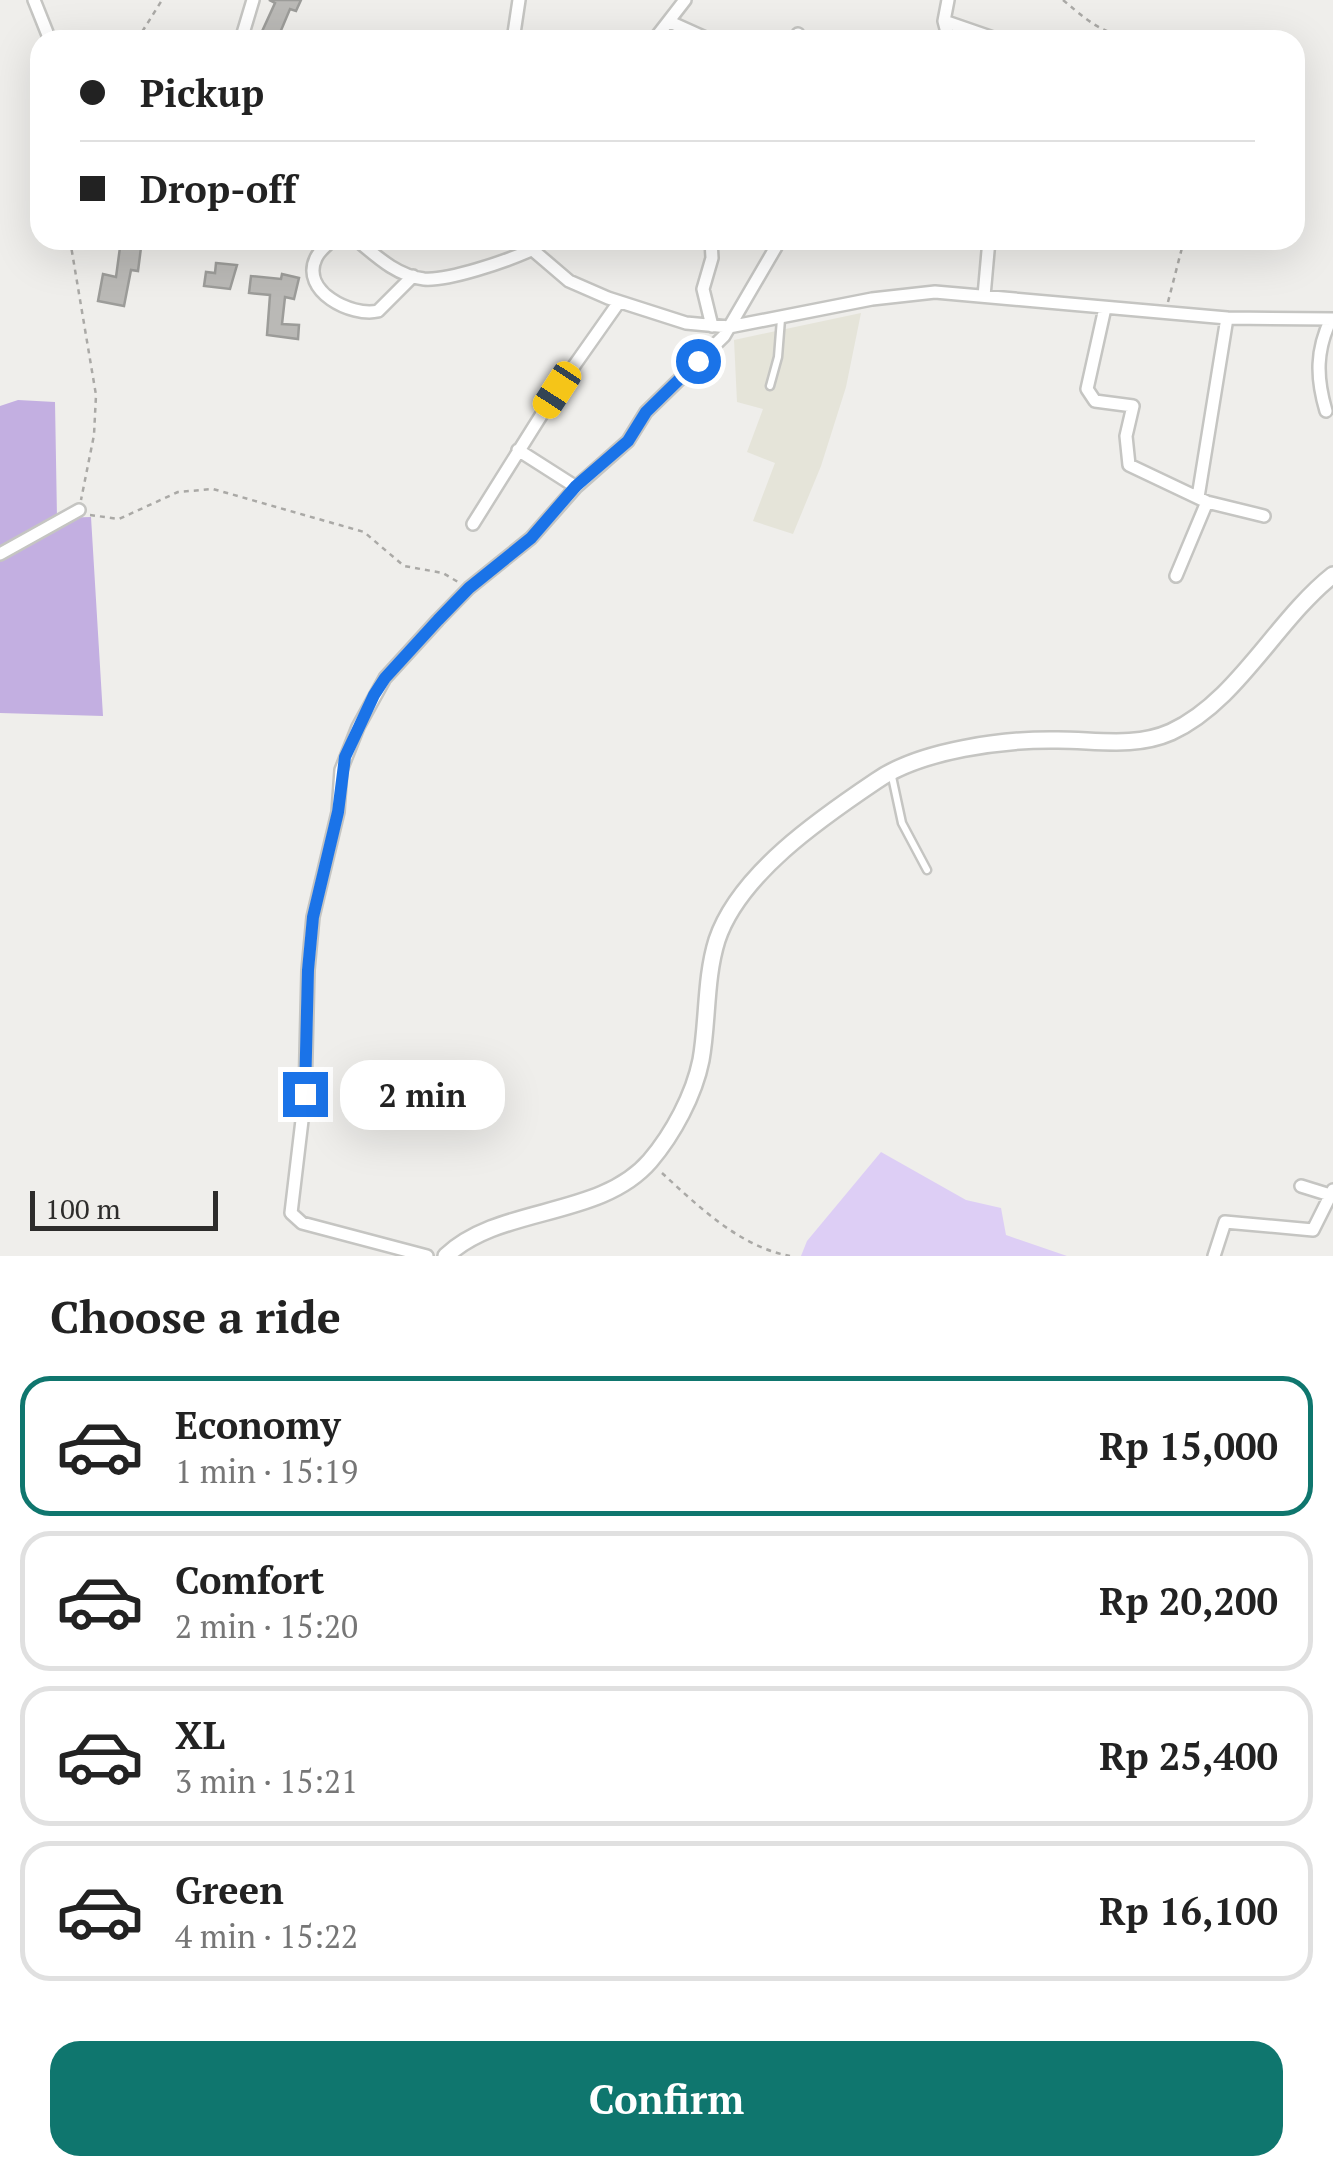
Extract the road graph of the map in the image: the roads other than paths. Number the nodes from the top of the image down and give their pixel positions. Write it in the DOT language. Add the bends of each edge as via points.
graph roads {
  1 [pos="34,0"];
  2 [pos="253,0"];
  3 [pos="519,0"];
  4 [pos="685,0"];
  5 [pos="948,0"];
  6 [pos="944,21"];
  7 [pos="670,22"];
  8 [pos="46,30"];
  9 [pos="244,30"];
  10 [pos="514,30"];
  11 [pos="663,30"];
  12 [pos="688,30"];
  13 [pos="946,30"];
  14 [pos="970,30"];
  15 [pos="323,250"];
  16 [pos="369,250"];
  17 [pos="509,250"];
  18 [pos="532,250"];
  19 [pos="712,250"];
  20 [pos="774,250"];
  21 [pos="988,250"];
  22 [pos="414,276"];
  23 [pos="984,296"];
  24 [pos="619,302"];
  25 [pos="1106,308"];
  26 [pos="1227,318"];
  27 [pos="781,319"];
  28 [pos="1332,319"];
  29 [pos="712,326"];
  30 [pos="728,327"];
  31 [pos="770,386"];
  32 [pos="1326,410"];
  33 [pos="518,450"];
  34 [pos="576,486"];
  35 [pos="1202,500"];
  36 [pos="79,510"];
  37 [pos="1264,516"];
  38 [pos="474,524"];
  39 [pos="0,554"];
  40 [pos="1333,575"];
  41 [pos="1176,576"];
  42 [pos="891,771"];
  43 [pos="927,870"];
  44 [pos="1301,1186"];
  45 [pos="1332,1192"];
  46 [pos="448,1255"];
  47 [pos="427,1256"];
  48 [pos="1214,1256"];
  1 -- 8 [label="street"];
  2 -- 9 [label="street"];
  3 -- 10 [label="street"];
  4 -- 7 [label="street"];
  5 -- 6 [label="street"];
  6 -- 13 [label="street"];
  6 -- 14 [label="street"];
  7 -- 11 [label="street"];
  7 -- 12 [label="street"];
  15 -- 22 [label="street" via="314,266 326,295 353,312 378,311"];
  16 -- 22 [label="street"];
  17 -- 22 [label="street" via="431,279"];
  18 -- 24 [label="street" via="569,281"];
  19 -- 29 [label="street" via="702,289"];
  20 -- 30 [label="street"];
  21 -- 23 [label="street"];
  23 -- 25 [label="street"];
  23 -- 27 [label="street" via="904,294"];
  24 -- 29 [label="street"];
  24 -- 33 [label="street"];
  25 -- 26 [label="street"];
  25 -- 35 [label="street" via="1089,397 1133,406 1126,436 1132,468"];
  26 -- 28 [label="street"];
  26 -- 35 [label="street"];
  27 -- 30 [label="street"];
  27 -- 31 [label="lane"];
  28 -- 32 [label="street" via="1318,360"];
  29 -- 30 [label="street"];
  30 -- 34 [label="street" via="646,412 628,441"];
  33 -- 34 [label="street"];
  33 -- 38 [label="street"];
  34 -- 47 [label="street" via="385,678 345,757 311,932 305,1094 291,1212 302,1223"];
  35 -- 37 [label="street"];
  35 -- 41 [label="street" via="1194,540"];
  36 -- 39 [label="street"];
  40 -- 42 [label="street" via="1215,702 1171,732 1127,742 1020,740"];
  42 -- 43 [label="lane" via="902,824"];
  42 -- 46 [label="street" via="803,834 733,910 718,938 690,1098 650,1162 603,1191 486,1233"];
  44 -- 45 [label="street"];
  45 -- 48 [label="street" via="1313,1230 1226,1222"];
}
